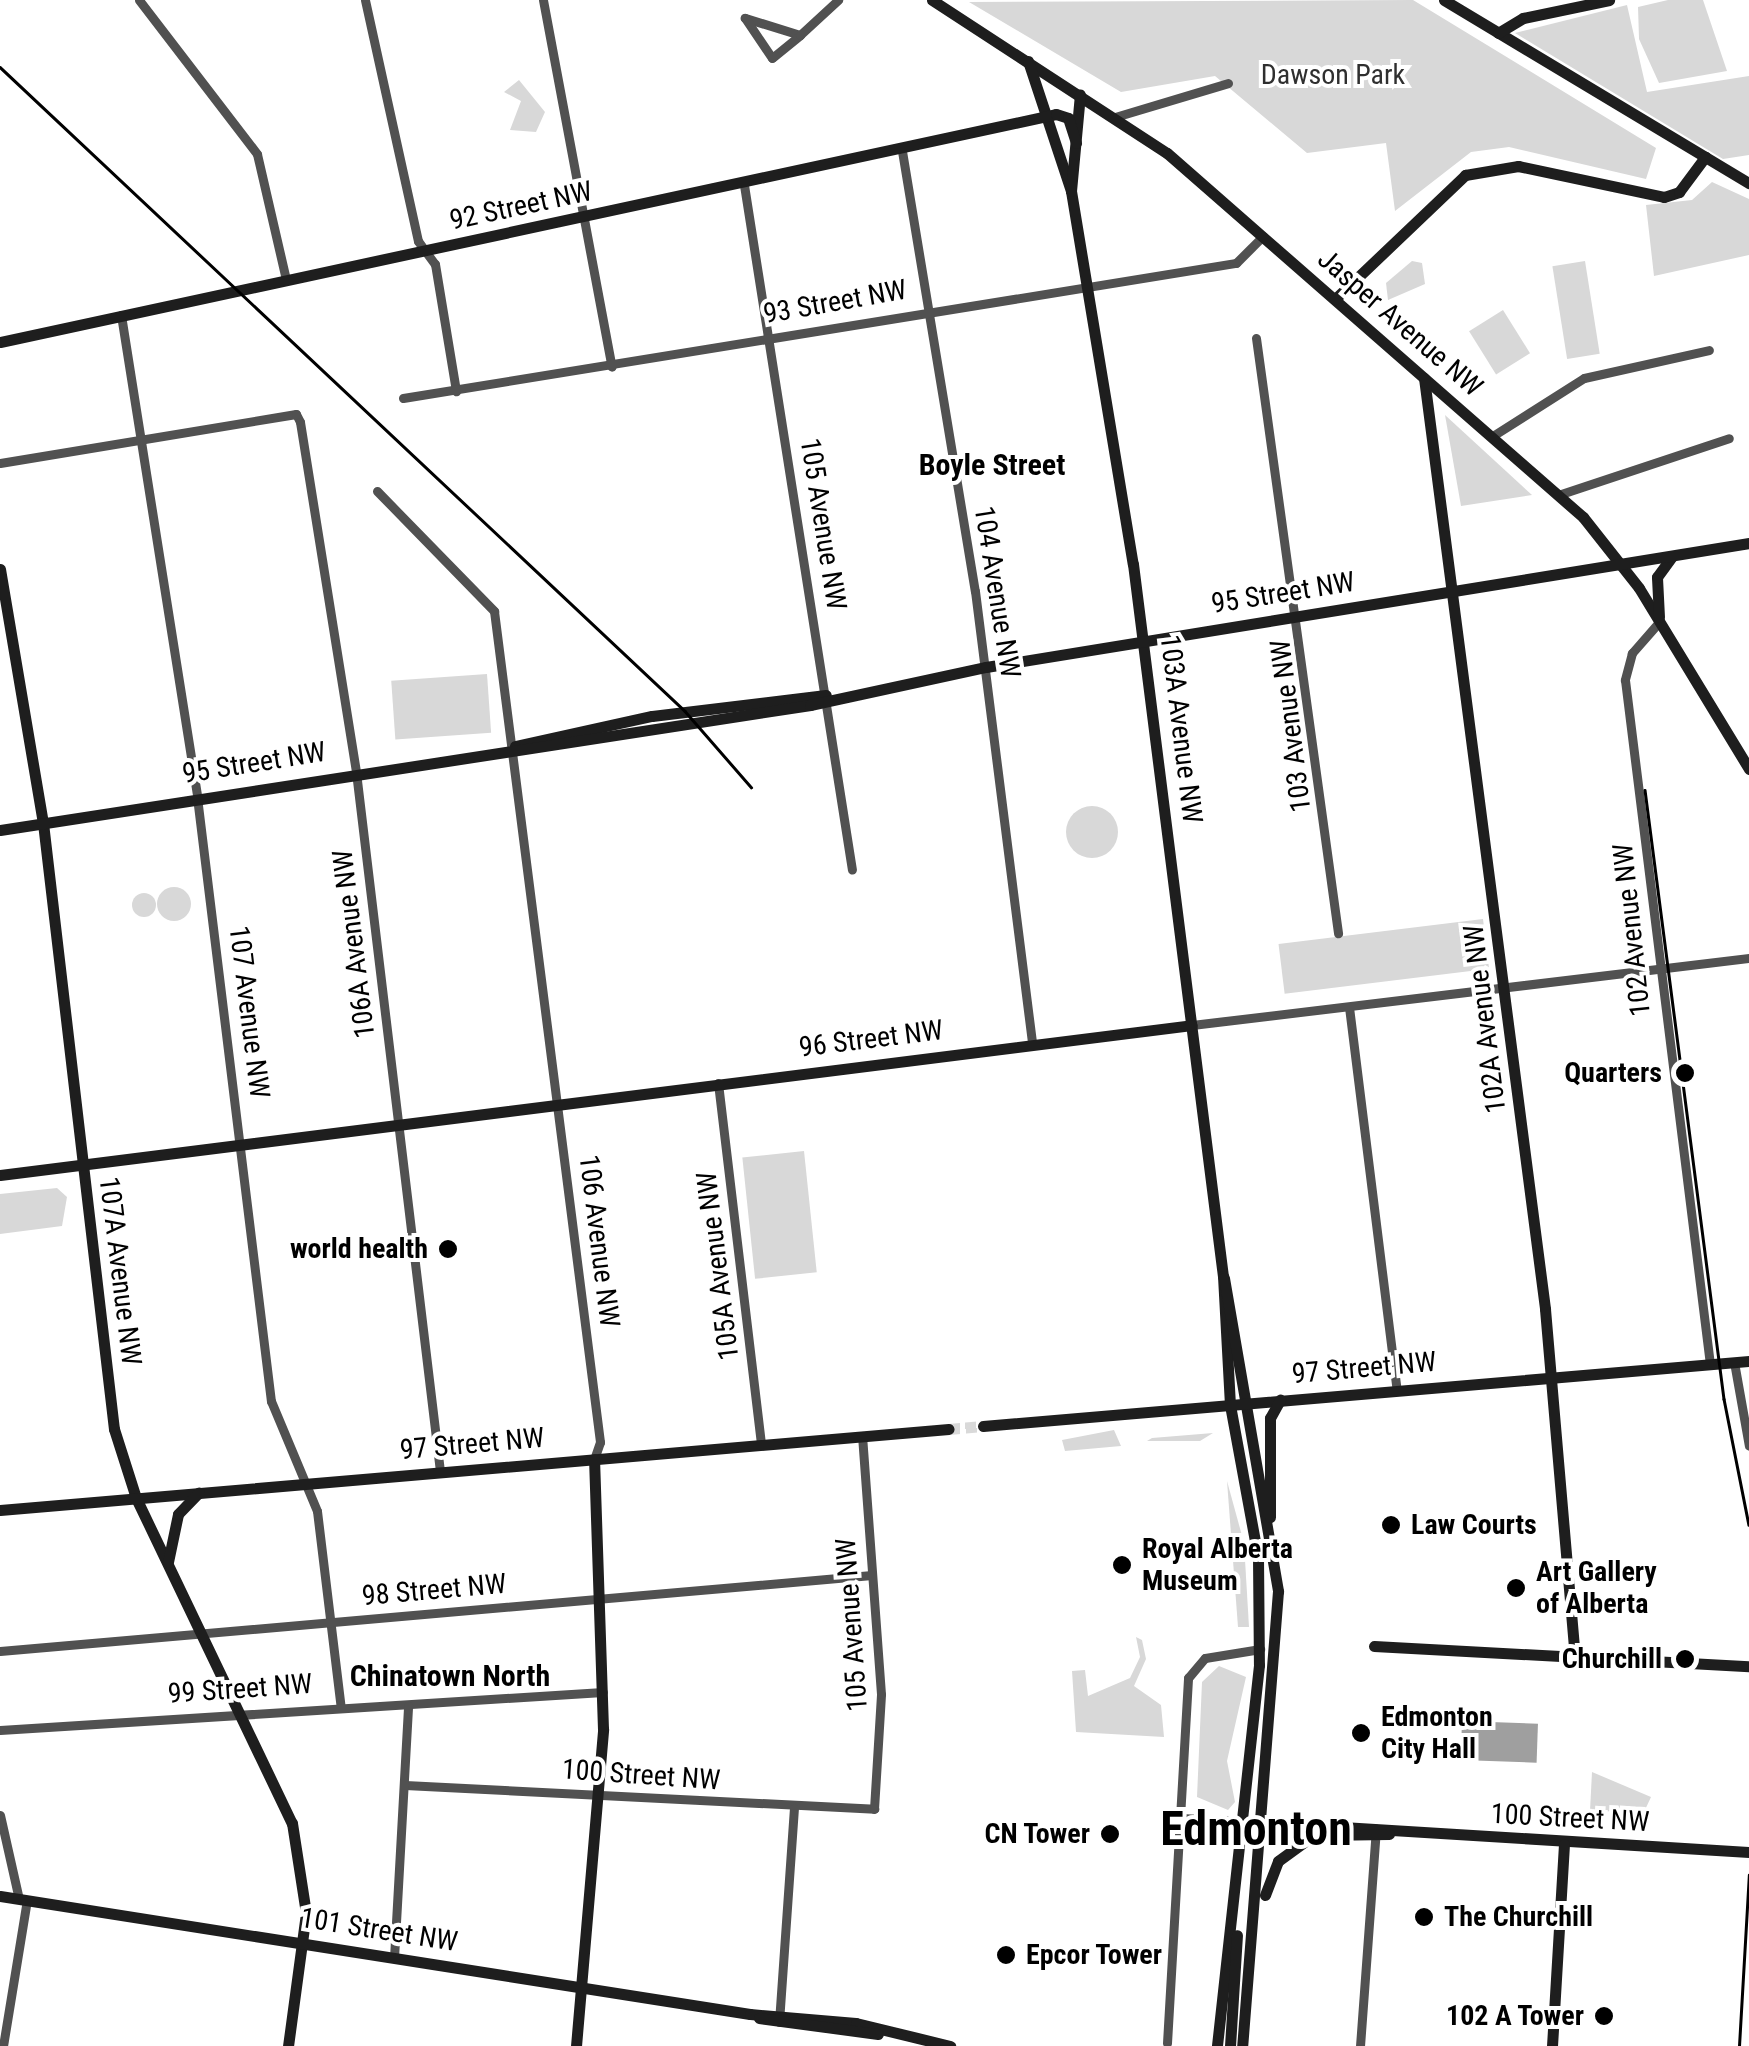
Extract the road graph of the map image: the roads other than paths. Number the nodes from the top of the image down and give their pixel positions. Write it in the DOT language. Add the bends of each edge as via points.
graph roads {
  1 [pos="139,0"];
  2 [pos="365,0"];
  3 [pos="542,0"];
  4 [pos="838,0"];
  5 [pos="932,0"];
  6 [pos="1444,0"];
  7 [pos="1609,0"];
  8 [pos="1498,33"];
  9 [pos="800,34"];
  10 [pos="1028,60"];
  11 [pos="1228,82"];
  12 [pos="1080,94"];
  13 [pos="1050,116"];
  14 [pos="1115,117"];
  15 [pos="1076,143"];
  16 [pos="902,150"];
  17 [pos="1705,157"];
  18 [pos="1749,183"];
  19 [pos="744,185"];
  20 [pos="1071,191"];
  21 [pos="588,218"];
  22 [pos="1263,236"];
  23 [pos="424,251"];
  24 [pos="286,280"];
  25 [pos="1086,286"];
  26 [pos="1334,300"];
  27 [pos="930,309"];
  28 [pos="120,315"];
  29 [pos="771,334"];
  30 [pos="1256,338"];
  31 [pos="0,342"];
  32 [pos="1709,350"];
  33 [pos="612,367"];
  34 [pos="1424,378"];
  35 [pos="456,392"];
  36 [pos="403,398"];
  37 [pos="1491,436"];
  38 [pos="1729,438"];
  39 [pos="140,440"];
  40 [pos="0,463"];
  41 [pos="378,491"];
  42 [pos="1558,495"];
  43 [pos="1749,543"];
  44 [pos="1674,555"];
  45 [pos="1620,563"];
  46 [pos="0,569"];
  47 [pos="1458,589"];
  48 [pos="1301,615"];
  49 [pos="1660,622"];
  50 [pos="1145,641"];
  51 [pos="986,667"];
  52 [pos="826,695"];
  53 [pos="515,746"];
  54 [pos="1749,769"];
  55 [pos="356,772"];
  56 [pos="198,797"];
  57 [pos="43,823"];
  58 [pos="0,830"];
  59 [pos="852,870"];
  60 [pos="1338,933"];
  61 [pos="1749,958"];
  62 [pos="1659,969"];
  63 [pos="1506,987"];
  64 [pos="1349,1006"];
  65 [pos="1192,1025"];
  66 [pos="1032,1043"];
  67 [pos="718,1082"];
  68 [pos="557,1103"];
  69 [pos="398,1121"];
  70 [pos="240,1140"];
  71 [pos="81,1162"];
  72 [pos="0,1175"];
  73 [pos="1223,1276"];
  74 [pos="1749,1361"];
  75 [pos="1734,1362"];
  76 [pos="1710,1364"];
  77 [pos="1553,1378"];
  78 [pos="1396,1391"];
  79 [pos="1280,1400"];
  80 [pos="1246,1403"];
  81 [pos="1230,1404"];
  82 [pos="983,1426"];
  83 [pos="948,1429"];
  84 [pos="862,1437"];
  85 [pos="761,1445"];
  86 [pos="1749,1446"];
  87 [pos="594,1459"];
  88 [pos="440,1471"];
  89 [pos="306,1484"];
  90 [pos="199,1492"];
  91 [pos="136,1498"];
  92 [pos="0,1510"];
  93 [pos="1270,1517"];
  94 [pos="168,1562"];
  95 [pos="872,1576"];
  96 [pos="598,1598"];
  97 [pos="330,1622"];
  98 [pos="203,1633"];
  99 [pos="1276,1645"];
  100 [pos="1374,1646"];
  101 [pos="1260,1649"];
  102 [pos="0,1651"];
  103 [pos="1575,1656"];
  104 [pos="1749,1666"];
  105 [pos="603,1692"];
  106 [pos="408,1705"];
  107 [pos="341,1708"];
  108 [pos="243,1713"];
  109 [pos="0,1730"];
  110 [pos="405,1786"];
  111 [pos="600,1797"];
  112 [pos="874,1808"];
  113 [pos="794,1809"];
  114 [pos="0,1815"];
  115 [pos="1180,1818"];
  116 [pos="1245,1821"];
  117 [pos="1266,1822"];
  118 [pos="1376,1826"];
  119 [pos="1179,1832"];
  120 [pos="1389,1834"];
  121 [pos="1244,1836"];
  122 [pos="1265,1837"];
  123 [pos="1309,1840"];
  124 [pos="1375,1841"];
  125 [pos="1564,1844"];
  126 [pos="1749,1852"];
  127 [pos="0,1896"];
  128 [pos="23,1899"];
  129 [pos="1260,1908"];
  130 [pos="1235,1926"];
  131 [pos="304,1944"];
  132 [pos="394,1958"];
  133 [pos="586,1988"];
  134 [pos="780,2019"];
  135 [pos="1167,2043"];
  136 [pos="3,2046"];
  137 [pos="288,2046"];
  138 [pos="576,2046"];
  139 [pos="946,2046"];
  140 [pos="1217,2046"];
  141 [pos="1230,2046"];
  142 [pos="1242,2046"];
  143 [pos="1360,2046"];
  144 [pos="1552,2046"];
  1 -- 24 [label="street" via="257,154"];
  2 -- 23 [label="street"];
  3 -- 21 [label="street"];
  4 -- 9 [label="street"];
  5 -- 10 [label="main road, Jasper Avenue NW"];
  6 -- 8 [label="main road"];
  7 -- 8 [label="main road" via="1523,18"];
  8 -- 17 [label="main road"];
  9 -- 9 [label="street" via="761,22 744,18 772,58"];
  10 -- 12 [label="main road, Jasper Avenue NW"];
  10 -- 13 [label="main road, 103A Avenue NW"];
  11 -- 14 [label="street"];
  12 -- 14 [label="main road, Jasper Avenue NW"];
  12 -- 15 [label="main road, 103A Avenue NW"];
  13 -- 15 [label="main road" via="1068,118"];
  13 -- 16 [label="main road, 92 Street NW"];
  13 -- 20 [label="main road, 103A Avenue NW"];
  14 -- 22 [label="main road, Jasper Avenue NW"];
  15 -- 20 [label="main road, 103A Avenue NW"];
  16 -- 19 [label="main road, 92 Street NW"];
  16 -- 27 [label="street, 104 Avenue NW"];
  17 -- 18 [label="main road"];
  17 -- 26 [label="main road" via="1680,192 1664,197 1518,166 1465,175"];
  19 -- 21 [label="main road, 92 Street NW"];
  19 -- 29 [label="street, 105 Avenue NW"];
  20 -- 25 [label="main road, 103A Avenue NW"];
  21 -- 23 [label="main road, 92 Street NW"];
  21 -- 33 [label="street"];
  22 -- 25 [label="street, 93 Street NW" via="1236,263"];
  22 -- 26 [label="main road, Jasper Avenue NW"];
  23 -- 24 [label="main road, 92 Street NW"];
  23 -- 35 [label="street" via="442,295"];
  24 -- 28 [label="main road, 92 Street NW"];
  25 -- 27 [label="street, 93 Street NW"];
  25 -- 50 [label="main road, 103A Avenue NW"];
  26 -- 34 [label="main road, Jasper Avenue NW"];
  27 -- 29 [label="street, 93 Street NW"];
  27 -- 51 [label="street, 104 Avenue NW"];
  28 -- 31 [label="main road, 92 Street NW"];
  28 -- 39 [label="street, 107 Avenue NW"];
  29 -- 33 [label="street, 93 Street NW"];
  29 -- 52 [label="street, 105 Avenue NW"];
  30 -- 48 [label="street, 103 Avenue NW"];
  32 -- 37 [label="street" via="1584,378"];
  33 -- 35 [label="street, 93 Street NW"];
  34 -- 37 [label="main road, Jasper Avenue NW"];
  34 -- 47 [label="main road, 102A Avenue NW"];
  35 -- 36 [label="street, 93 Street NW"];
  37 -- 42 [label="main road, Jasper Avenue NW"];
  38 -- 42 [label="street"];
  39 -- 40 [label="street"];
  39 -- 55 [label="street, 106A Avenue NW" via="296,414"];
  39 -- 56 [label="street, 107 Avenue NW"];
  41 -- 53 [label="street, 106 Avenue NW" via="494,611"];
  42 -- 45 [label="main road, Jasper Avenue NW"];
  43 -- 44 [label="main road, 95 Street NW"];
  44 -- 45 [label="main road, 95 Street NW"];
  44 -- 49 [label="main road" via="1657,577"];
  45 -- 47 [label="main road, 95 Street NW"];
  45 -- 49 [label="main road, Jasper Avenue NW"];
  46 -- 57 [label="main road, 107A Avenue NW"];
  47 -- 48 [label="main road, 95 Street NW"];
  47 -- 63 [label="main road, 102A Avenue NW"];
  48 -- 50 [label="main road, 95 Street NW"];
  48 -- 60 [label="street, 103 Avenue NW"];
  49 -- 54 [label="main road, Jasper Avenue NW"];
  49 -- 62 [label="street, 102 Avenue NW" via="1632,653 1625,680"];
  50 -- 51 [label="main road, 95 Street NW"];
  50 -- 65 [label="main road, 103A Avenue NW"];
  51 -- 52 [label="main road, 95 Street NW"];
  51 -- 66 [label="street, 104 Avenue NW"];
  52 -- 53 [label="main road, 95 Street NW"];
  52 -- 59 [label="street, 105 Avenue NW"];
  53 -- 55 [label="main road, 95 Street NW"];
  53 -- 68 [label="street, 106 Avenue NW"];
  55 -- 56 [label="main road, 95 Street NW"];
  55 -- 69 [label="street, 106A Avenue NW"];
  56 -- 57 [label="main road, 95 Street NW"];
  56 -- 70 [label="street, 107 Avenue NW"];
  57 -- 58 [label="main road, 95 Street NW"];
  57 -- 71 [label="main road, 107A Avenue NW"];
  61 -- 62 [label="street, 96 Street NW"];
  62 -- 63 [label="street, 96 Street NW"];
  62 -- 76 [label="street, 102 Avenue NW"];
  63 -- 64 [label="street, 96 Street NW"];
  63 -- 77 [label="main road, 102A Avenue NW"];
  64 -- 65 [label="street, 96 Street NW"];
  64 -- 78 [label="street"];
  65 -- 66 [label="main road, 96 Street NW"];
  65 -- 73 [label="main road, 103A Avenue NW"];
  66 -- 67 [label="main road, 96 Street NW"];
  67 -- 68 [label="main road, 96 Street NW"];
  67 -- 85 [label="street, 105A Avenue NW"];
  68 -- 69 [label="main road, 96 Street NW"];
  68 -- 87 [label="street, 106 Avenue NW" via="600,1442"];
  69 -- 70 [label="main road, 96 Street NW"];
  69 -- 88 [label="street, 106A Avenue NW"];
  70 -- 71 [label="main road, 96 Street NW"];
  70 -- 89 [label="street, 107 Avenue NW" via="272,1401"];
  71 -- 72 [label="main road, 96 Street NW"];
  71 -- 91 [label="main road, 107A Avenue NW" via="114,1429"];
  73 -- 80 [label="main road, 103A Avenue NW"];
  73 -- 81 [label="main road, 103A Avenue NW"];
  74 -- 75 [label="main road, 97 Street NW"];
  75 -- 76 [label="main road, 97 Street NW"];
  75 -- 86 [label="street"];
  76 -- 77 [label="main road, 97 Street NW"];
  77 -- 78 [label="main road, 97 Street NW"];
  77 -- 103 [label="main road, 102A Avenue NW"];
  78 -- 79 [label="main road, 97 Street NW"];
  79 -- 80 [label="main road, 97 Street NW"];
  79 -- 93 [label="main road" via="1270,1418"];
  80 -- 81 [label="main road, 97 Street NW"];
  80 -- 93 [label="main road, 103A Avenue NW"];
  81 -- 82 [label="main road, 97 Street NW"];
  81 -- 101 [label="main road, 103A Avenue NW" via="1258,1557"];
  83 -- 84 [label="main road, 97 Street NW"];
  84 -- 85 [label="main road, 97 Street NW"];
  84 -- 95 [label="street, 105 Avenue NW"];
  85 -- 87 [label="main road, 97 Street NW"];
  87 -- 88 [label="main road, 97 Street NW"];
  87 -- 96 [label="main road, 106 Avenue NW"];
  88 -- 89 [label="main road, 97 Street NW"];
  89 -- 90 [label="main road, 97 Street NW"];
  89 -- 97 [label="street, 107 Avenue NW"];
  90 -- 91 [label="main road, 97 Street NW"];
  90 -- 94 [label="main road" via="178,1514"];
  91 -- 92 [label="main road, 97 Street NW"];
  91 -- 94 [label="main road, 107A Avenue NW"];
  93 -- 99 [label="main road, 103A Avenue NW"];
  94 -- 98 [label="main road, 107A Avenue NW"];
  95 -- 96 [label="street, 98 Street NW"];
  95 -- 112 [label="street, 105 Avenue NW" via="881,1694"];
  96 -- 97 [label="street, 98 Street NW"];
  96 -- 105 [label="main road, 106 Avenue NW"];
  97 -- 98 [label="street, 98 Street NW"];
  97 -- 107 [label="street, 107 Avenue NW"];
  98 -- 102 [label="street, 98 Street NW"];
  98 -- 108 [label="main road, 107A Avenue NW"];
  99 -- 101 [label="main road"];
  99 -- 117 [label="main road, 103A Avenue NW"];
  100 -- 103 [label="main road"];
  101 -- 115 [label="street" via="1205,1658 1186,1685"];
  101 -- 116 [label="main road, 103A Avenue NW"];
  103 -- 104 [label="main road"];
  105 -- 106 [label="street, 99 Street NW"];
  105 -- 111 [label="main road, 106 Avenue NW"];
  106 -- 107 [label="street, 99 Street NW"];
  106 -- 110 [label="street"];
  107 -- 108 [label="street, 99 Street NW"];
  108 -- 109 [label="street, 99 Street NW"];
  108 -- 131 [label="main road, 107A Avenue NW" via="292,1823"];
  110 -- 111 [label="street, 100 Street NW"];
  110 -- 132 [label="street"];
  111 -- 113 [label="street, 100 Street NW"];
  111 -- 133 [label="main road, 106 Avenue NW"];
  112 -- 113 [label="street, 100 Street NW"];
  113 -- 134 [label="street"];
  114 -- 128 [label="street"];
  115 -- 116 [label="street, 100 Street NW"];
  115 -- 119 [label="street"];
  116 -- 117 [label="main road, 100 Street NW"];
  116 -- 121 [label="main road, 103A Avenue NW"];
  117 -- 118 [label="main road, 100 Street NW"];
  117 -- 122 [label="main road, 103A Avenue NW"];
  118 -- 120 [label="main road, 100 Street NW"];
  118 -- 124 [label="street"];
  119 -- 121 [label="street, 100 Street NW"];
  119 -- 135 [label="street"];
  120 -- 124 [label="main road, 100 Street NW"];
  120 -- 125 [label="main road, 100 Street NW"];
  121 -- 122 [label="main road, 100 Street NW"];
  121 -- 130 [label="main road, 103A Avenue NW"];
  122 -- 123 [label="main road, 100 Street NW"];
  122 -- 129 [label="main road, 103A Avenue NW"];
  123 -- 124 [label="main road, 100 Street NW"];
  123 -- 129 [label="main road" via="1278,1861"];
  124 -- 143 [label="street"];
  125 -- 126 [label="main road, 100 Street NW"];
  125 -- 144 [label="main road"];
  127 -- 128 [label="main road, 101 Street NW"];
  128 -- 131 [label="main road, 101 Street NW"];
  128 -- 136 [label="street"];
  129 -- 142 [label="main road, 103A Avenue NW"];
  130 -- 140 [label="main road, 103A Avenue NW"];
  130 -- 141 [label="main road"];
  131 -- 132 [label="main road, 101 Street NW"];
  131 -- 137 [label="main road"];
  132 -- 133 [label="main road, 101 Street NW"];
  133 -- 134 [label="main road, 101 Street NW"];
  133 -- 138 [label="main road, 106 Avenue NW"];
  134 -- 139 [label="main road, 101 Street NW"];
}
